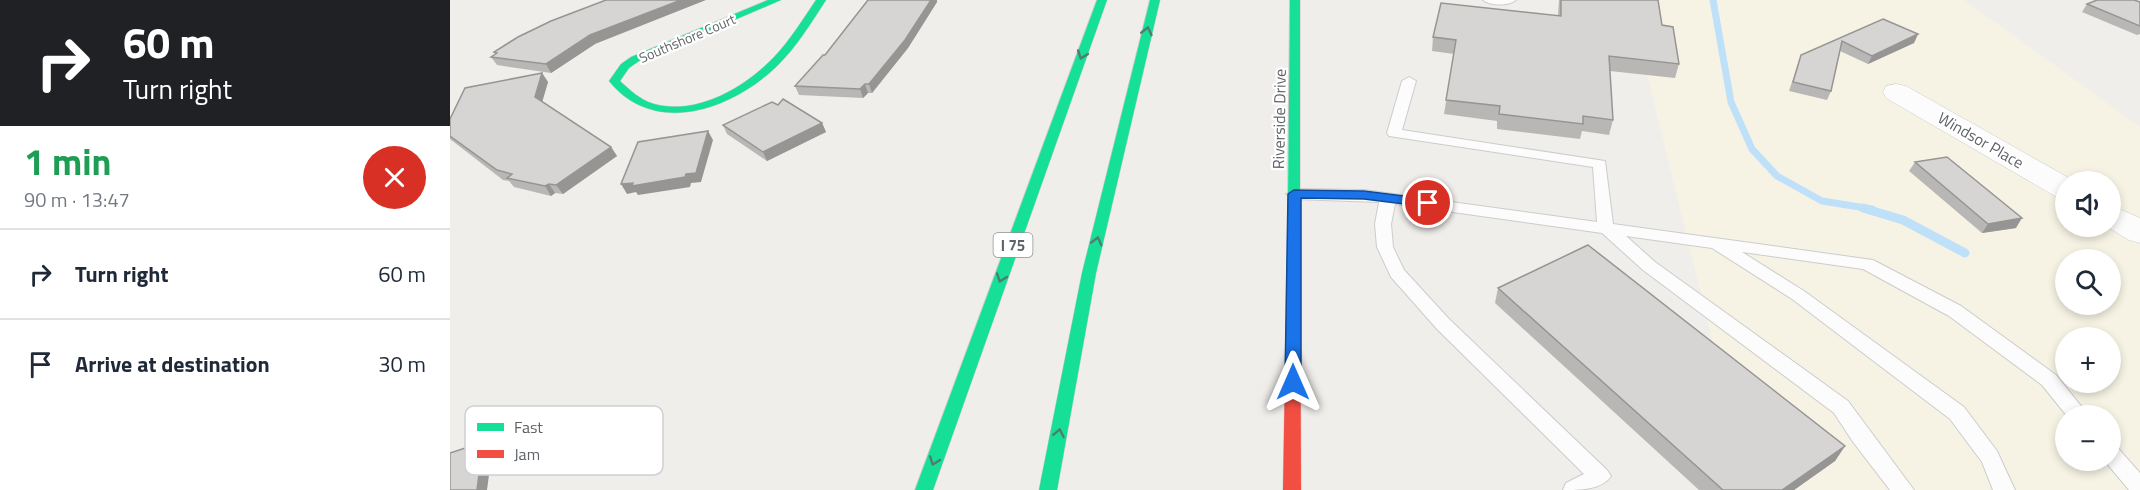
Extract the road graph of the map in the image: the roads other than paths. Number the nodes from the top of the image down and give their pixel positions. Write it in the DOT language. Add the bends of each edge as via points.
graph roads {
  1 [pos="776,0"];
  2 [pos="821,0"];
  3 [pos="1102,0"];
  4 [pos="1155,0"];
  5 [pos="1294,0"];
  6 [pos="1489,0"];
  7 [pos="1496,0"];
  8 [pos="1510,0"];
  9 [pos="1409,81"];
  10 [pos="1896,92"];
  11 [pos="2055,183"];
  12 [pos="1294,194"];
  13 [pos="1388,198"];
  14 [pos="2121,221"];
  15 [pos="1605,227"];
  16 [pos="2140,231"];
  17 [pos="1713,242"];
  18 [pos="2070,405"];
  19 [pos="2121,466"];
  20 [pos="2140,488"];
  21 [pos="924,490"];
  22 [pos="1048,490"];
  23 [pos="1292,490"];
  24 [pos="1574,490"];
  25 [pos="1903,490"];
  26 [pos="2004,490"];
  1 -- 2 [label="main road, Southshore Court" via="635,59 614,81 620,91 652,109 693,110 736,91 771,67"];
  3 -- 21 [label="main road, I 75, one-way"];
  22 -- 4 [label="main road, one-way" via="1089,273"];
  5 -- 12 [label="main road, Riverside Drive"];
  6 -- 7 [label="lane"];
  7 -- 8 [label="lane"];
  9 -- 15 [label="lane" via="1394,133 1600,164"];
  10 -- 11 [label="street, Windsor Place"];
  12 -- 13 [label="lane"];
  12 -- 23 [label="main road, Riverside Drive"];
  13 -- 15 [label="lane"];
  13 -- 24 [label="lane" via="1383,224 1385,247 1397,273 1443,324 1600,476"];
  14 -- 16 [label="street"];
  15 -- 17 [label="lane"];
  15 -- 25 [label="lane" via="1649,266 1841,407"];
  17 -- 18 [label="lane" via="1867,264 1955,311 2049,380"];
  17 -- 26 [label="lane" via="1798,296 1957,413 1990,457"];
  19 -- 20 [label="lane"];
}
